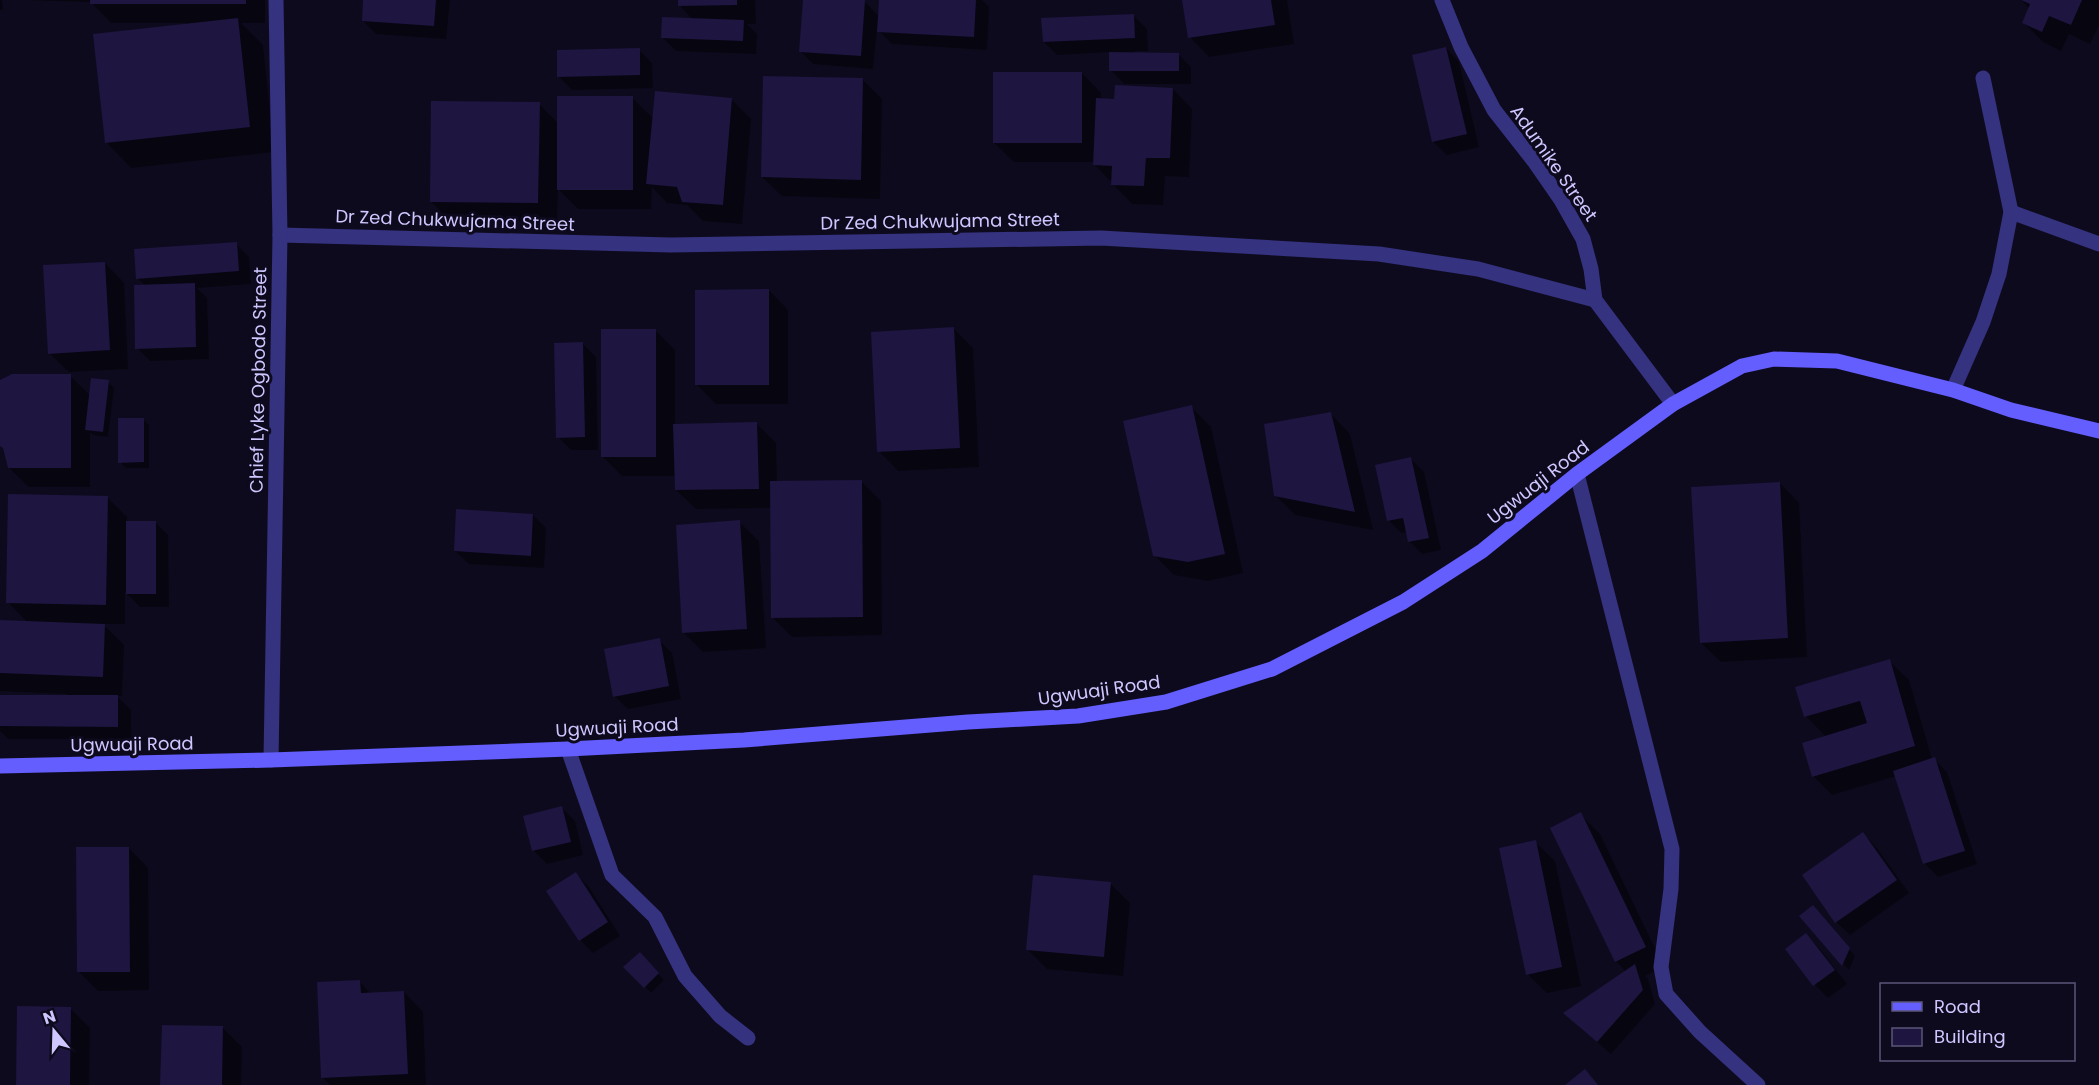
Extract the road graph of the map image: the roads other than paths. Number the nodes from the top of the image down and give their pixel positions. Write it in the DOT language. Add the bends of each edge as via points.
graph roads {
  1 [pos="276,0"];
  2 [pos="1442,0"];
  3 [pos="1983,78"];
  4 [pos="2011,212"];
  5 [pos="280,235"];
  6 [pos="2099,244"];
  7 [pos="1595,300"];
  8 [pos="1953,390"];
  9 [pos="1673,404"];
  10 [pos="2099,432"];
  11 [pos="1577,474"];
  12 [pos="568,749"];
  13 [pos="271,760"];
  14 [pos="0,766"];
  15 [pos="748,1038"];
  16 [pos="1758,1085"];
  1 -- 5 [label="street, Chief Lyke Ogbodo Street"];
  2 -- 7 [label="street, Adumike Street" via="1494,110 1561,200 1583,239"];
  3 -- 4 [label="street"];
  4 -- 6 [label="street"];
  4 -- 8 [label="street" via="1999,274"];
  5 -- 7 [label="street, Dr Zed Chukwujama Street" via="671,245 1101,238 1379,254 1478,269"];
  5 -- 13 [label="street, Chief Lyke Ogbodo Street"];
  7 -- 9 [label="street, Adumike Street"];
  8 -- 9 [label="main road, Ugwuaji Road" via="1837,361 1774,359 1742,366"];
  8 -- 10 [label="main road, Ugwuaji Road" via="2011,410"];
  9 -- 11 [label="main road, Ugwuaji Road"];
  11 -- 12 [label="main road, Ugwuaji Road" via="1482,551 1402,602 1272,669 1166,702 1078,716"];
  11 -- 16 [label="street" via="1672,849 1661,967 1666,994 1700,1032"];
  12 -- 13 [label="main road, Ugwuaji Road"];
  12 -- 15 [label="street" via="612,875 655,917 685,976 720,1016"];
  13 -- 14 [label="main road, Ugwuaji Road"];
}
